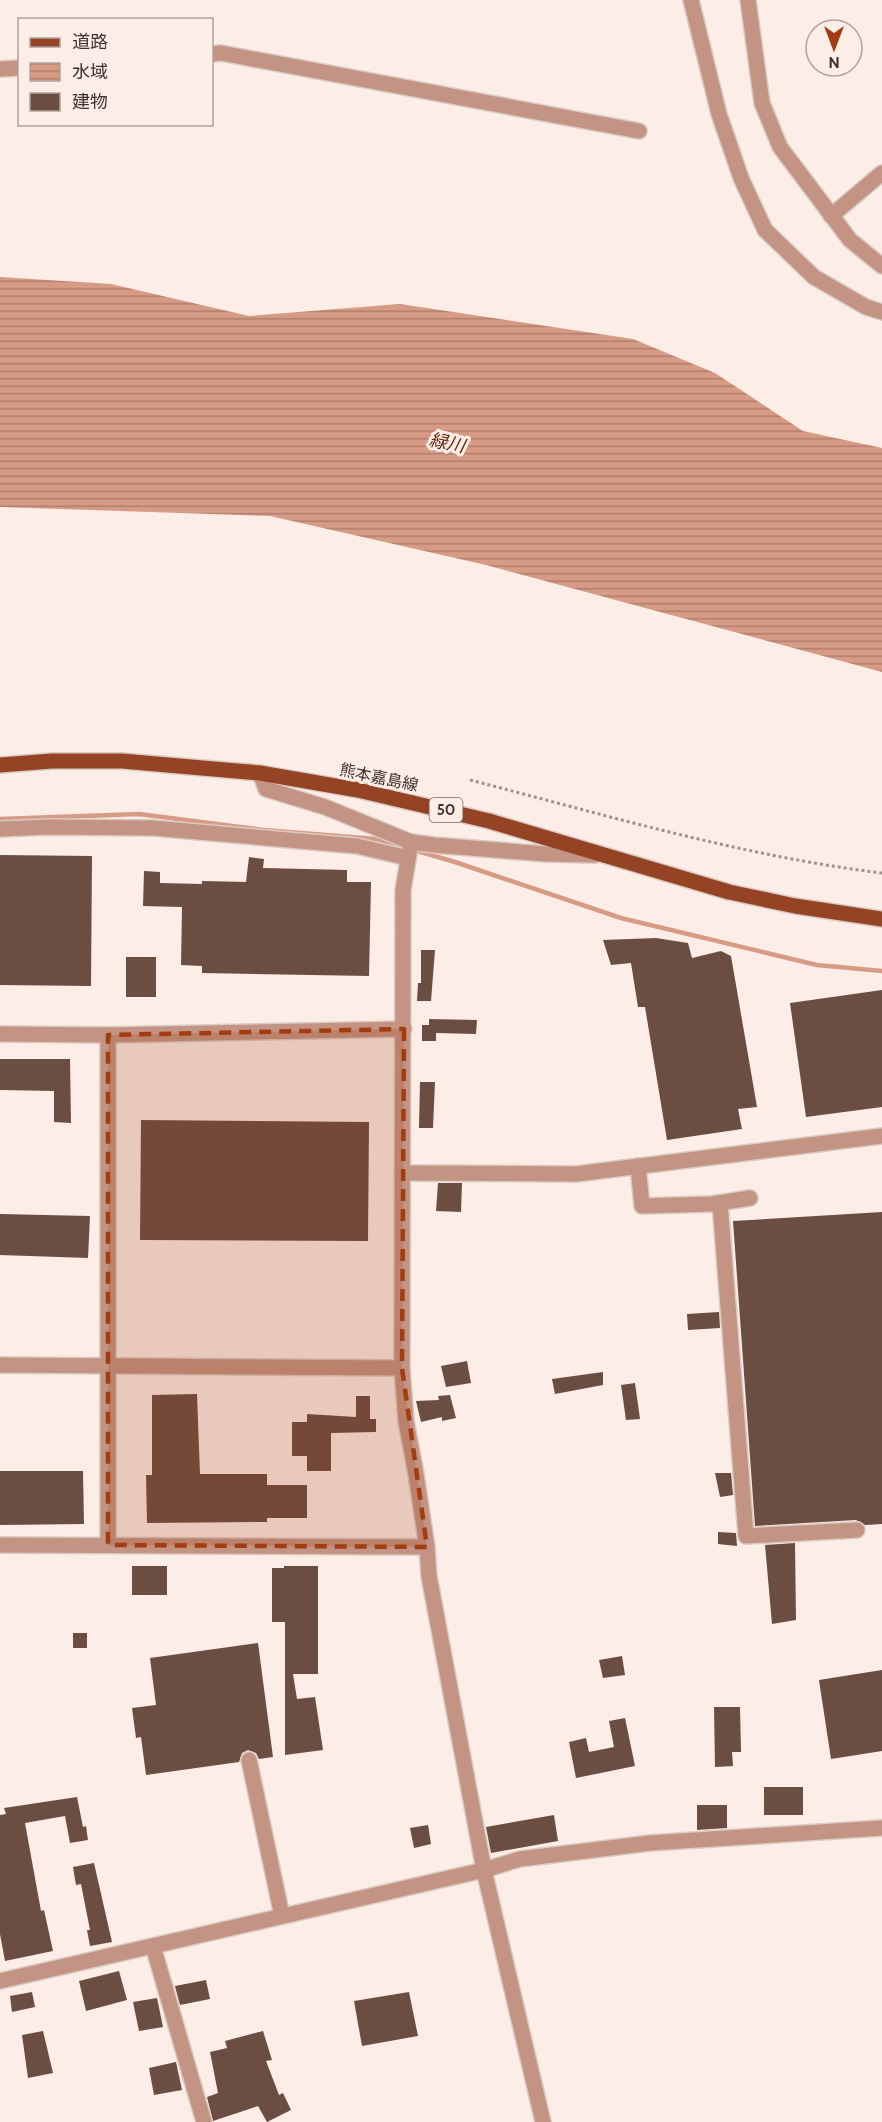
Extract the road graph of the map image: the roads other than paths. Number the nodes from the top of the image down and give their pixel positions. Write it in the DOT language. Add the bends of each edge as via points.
graph roads {
  1 [pos="692,0"];
  2 [pos="748,0"];
  3 [pos="213,54"];
  4 [pos="18,68"];
  5 [pos="0,69"];
  6 [pos="639,130"];
  7 [pos="882,173"];
  8 [pos="831,216"];
  9 [pos="882,266"];
  10 [pos="882,312"];
  11 [pos="0,765"];
  12 [pos="260,773"];
  13 [pos="0,829"];
  14 [pos="411,842"];
  15 [pos="604,855"];
  16 [pos="408,858"];
  17 [pos="882,919"];
  18 [pos="404,1029"];
  19 [pos="0,1034"];
  20 [pos="108,1035"];
  21 [pos="882,1136"];
  22 [pos="638,1166"];
  23 [pos="402,1173"];
  24 [pos="750,1198"];
  25 [pos="720,1203"];
  26 [pos="109,1364"];
  27 [pos="0,1365"];
  28 [pos="402,1368"];
  29 [pos="857,1530"];
  30 [pos="0,1545"];
  31 [pos="108,1545"];
  32 [pos="427,1547"];
  33 [pos="249,1760"];
  34 [pos="882,1828"];
  35 [pos="484,1870"];
  36 [pos="282,1916"];
  37 [pos="153,1946"];
  38 [pos="0,1981"];
  39 [pos="204,2122"];
  40 [pos="543,2122"];
  1 -- 10 [label="street" via="719,114 741,178 765,230 814,277"];
  2 -- 8 [label="street" via="762,103 780,147"];
  3 -- 6 [label="street"];
  4 -- 5 [label="street"];
  7 -- 8 [label="street"];
  8 -- 9 [label="street" via="850,240"];
  11 -- 12 [label="main road, 熊本嘉島線 / 50" via="122,761"];
  12 -- 14 [label="street" via="266,789 324,807"];
  12 -- 15 [label="main road, 熊本嘉島線 / 50" via="434,807"];
  13 -- 16 [label="street" via="153,828 357,846"];
  14 -- 15 [label="street"];
  14 -- 16 [label="street"];
  15 -- 17 [label="main road, 熊本嘉島線 / 50" via="729,892"];
  16 -- 18 [label="street" via="403,890"];
  18 -- 20 [label="street"];
  18 -- 23 [label="street"];
  19 -- 20 [label="street"];
  20 -- 26 [label="street"];
  21 -- 22 [label="street"];
  22 -- 23 [label="street" via="576,1174"];
  22 -- 25 [label="street" via="642,1206"];
  23 -- 28 [label="street"];
  24 -- 25 [label="street"];
  25 -- 29 [label="street" via="746,1536"];
  26 -- 27 [label="street"];
  26 -- 28 [label="street"];
  26 -- 31 [label="street"];
  28 -- 32 [label="street" via="406,1421"];
  30 -- 31 [label="street"];
  31 -- 32 [label="street"];
  32 -- 35 [label="street" via="429,1576"];
  33 -- 36 [label="street"];
  34 -- 35 [label="street" via="650,1843 520,1859"];
  35 -- 36 [label="street"];
  35 -- 40 [label="street"];
  36 -- 37 [label="street"];
  37 -- 38 [label="street"];
  37 -- 39 [label="street"];
}
